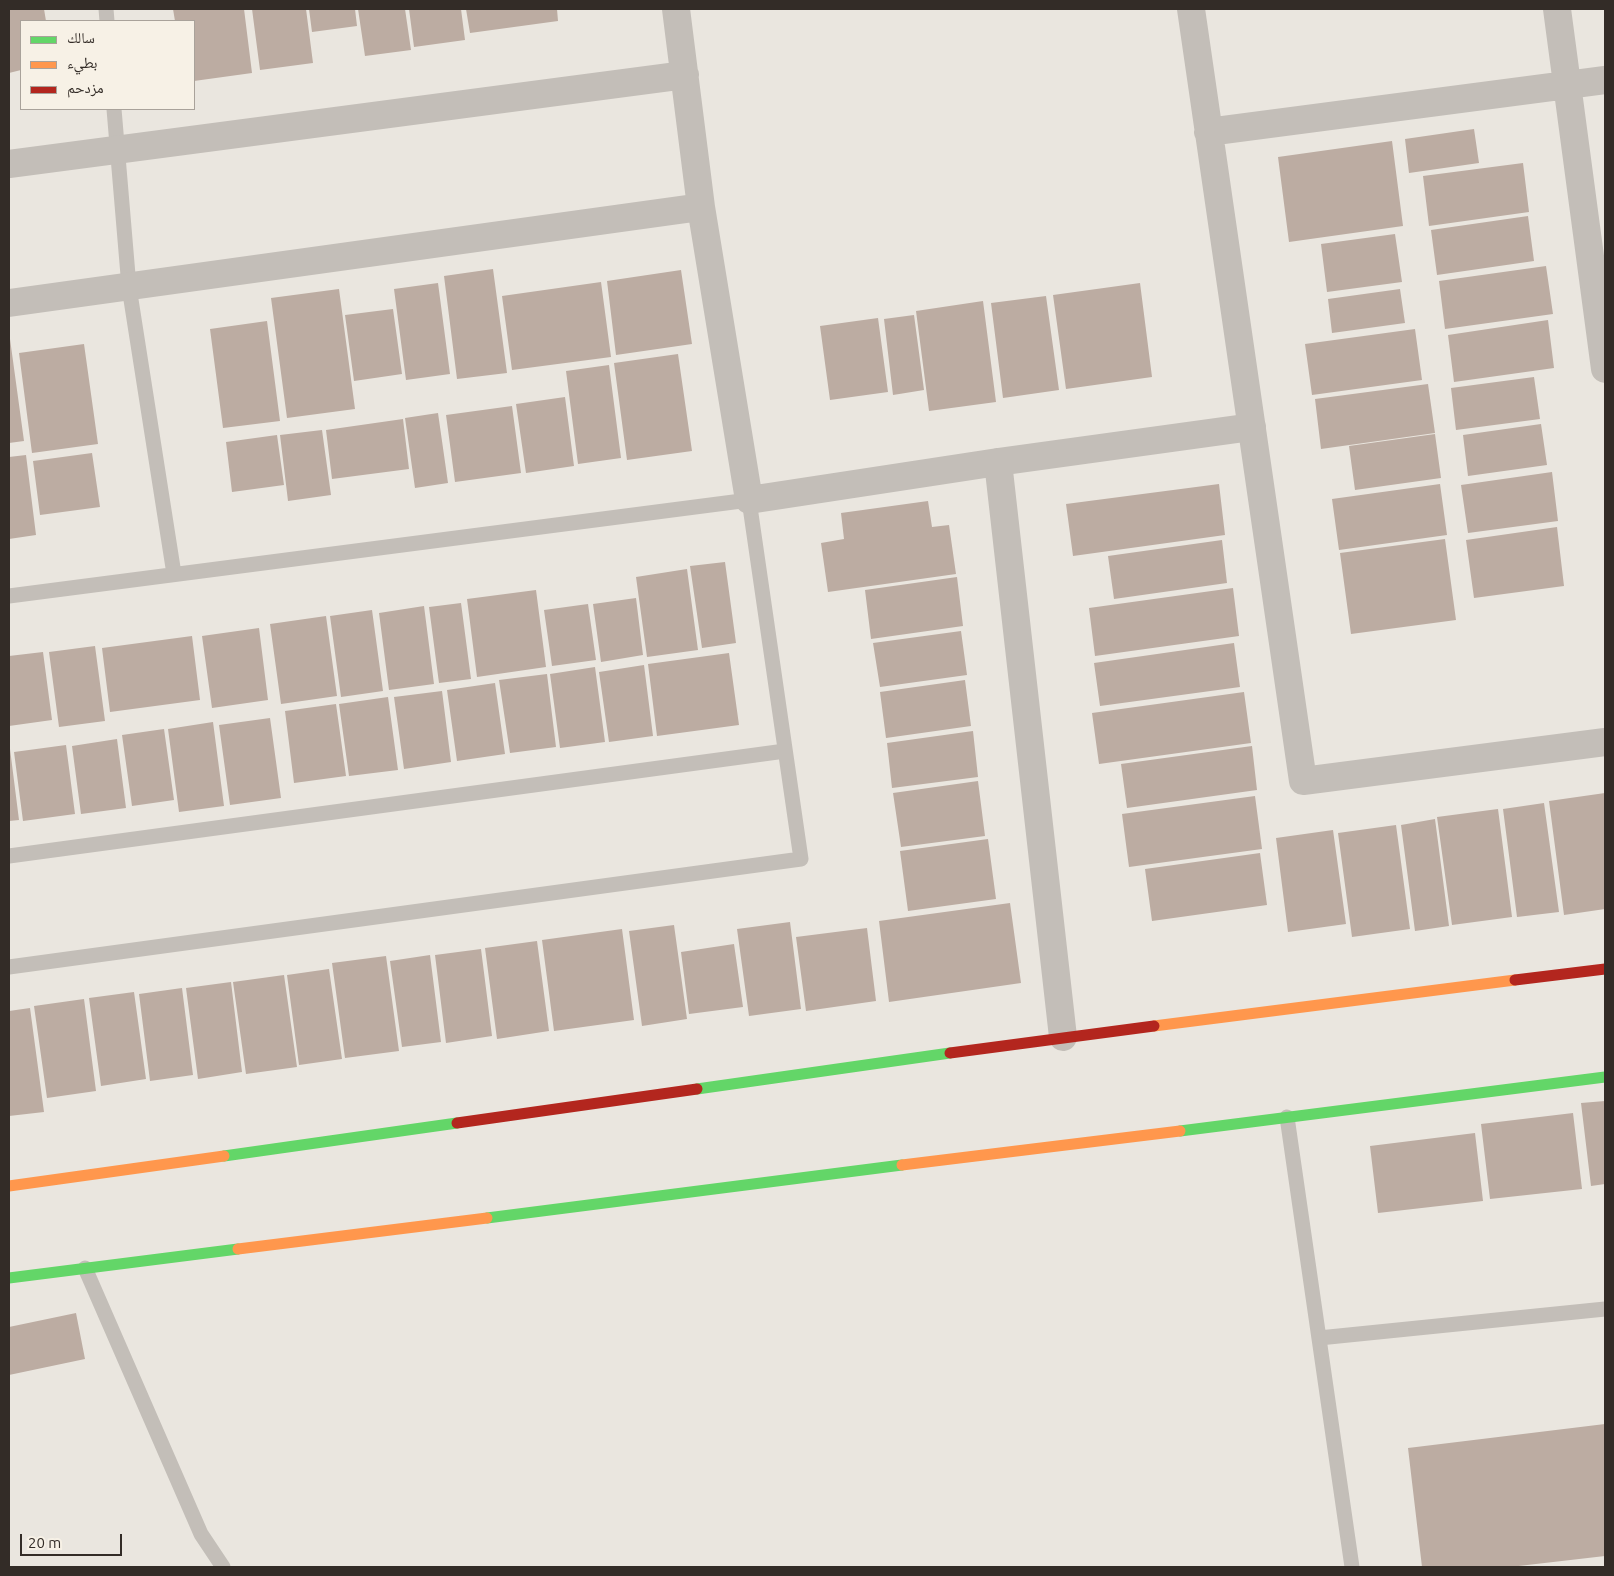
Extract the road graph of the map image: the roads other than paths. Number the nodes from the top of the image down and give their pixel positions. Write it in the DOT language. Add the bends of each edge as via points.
graph roads {
  1 [pos="676,9"];
  2 [pos="1190,9"];
  3 [pos="1557,9"];
  4 [pos="685,75"];
  5 [pos="1605,80"];
  6 [pos="1567,86"];
  7 [pos="114,110"];
  8 [pos="1208,132"];
  9 [pos="117,151"];
  10 [pos="9,164"];
  11 [pos="701,207"];
  12 [pos="129,287"];
  13 [pos="9,303"];
  14 [pos="1605,369"];
  15 [pos="1252,427"];
  16 [pos="998,462"];
  17 [pos="749,500"];
  18 [pos="174,574"];
  19 [pos="9,596"];
  20 [pos="1605,742"];
  21 [pos="785,752"];
  22 [pos="9,856"];
  23 [pos="9,967"];
  24 [pos="1605,969"];
  25 [pos="1063,1038"];
  26 [pos="1605,1077"];
  27 [pos="1287,1117"];
  28 [pos="9,1186"];
  29 [pos="85,1268"];
  30 [pos="9,1278"];
  31 [pos="1605,1309"];
  32 [pos="1319,1338"];
  33 [pos="223,1567"];
  34 [pos="1352,1567"];
  1 -- 4 [label="street"];
  2 -- 8 [label="street"];
  3 -- 6 [label="street"];
  4 -- 9 [label="street"];
  4 -- 11 [label="street"];
  5 -- 6 [label="street"];
  6 -- 8 [label="street"];
  6 -- 14 [label="street"];
  7 -- 9 [label="lane"];
  8 -- 15 [label="street"];
  9 -- 10 [label="street"];
  9 -- 12 [label="lane"];
  11 -- 12 [label="street"];
  11 -- 17 [label="street"];
  12 -- 13 [label="street"];
  12 -- 18 [label="lane"];
  15 -- 16 [label="street"];
  15 -- 20 [label="street" via="1303,782"];
  16 -- 17 [label="street"];
  16 -- 25 [label="street"];
  17 -- 18 [label="lane"];
  17 -- 21 [label="lane"];
  18 -- 19 [label="lane"];
  21 -- 22 [label="lane"];
  21 -- 23 [label="lane" via="801,859"];
  24 -- 25 [label="street"];
  25 -- 28 [label="street"];
  26 -- 27 [label="street"];
  27 -- 29 [label="street"];
  27 -- 32 [label="lane"];
  29 -- 30 [label="street"];
  29 -- 33 [label="lane" via="201,1534"];
  31 -- 32 [label="lane"];
  32 -- 34 [label="lane"];
}
